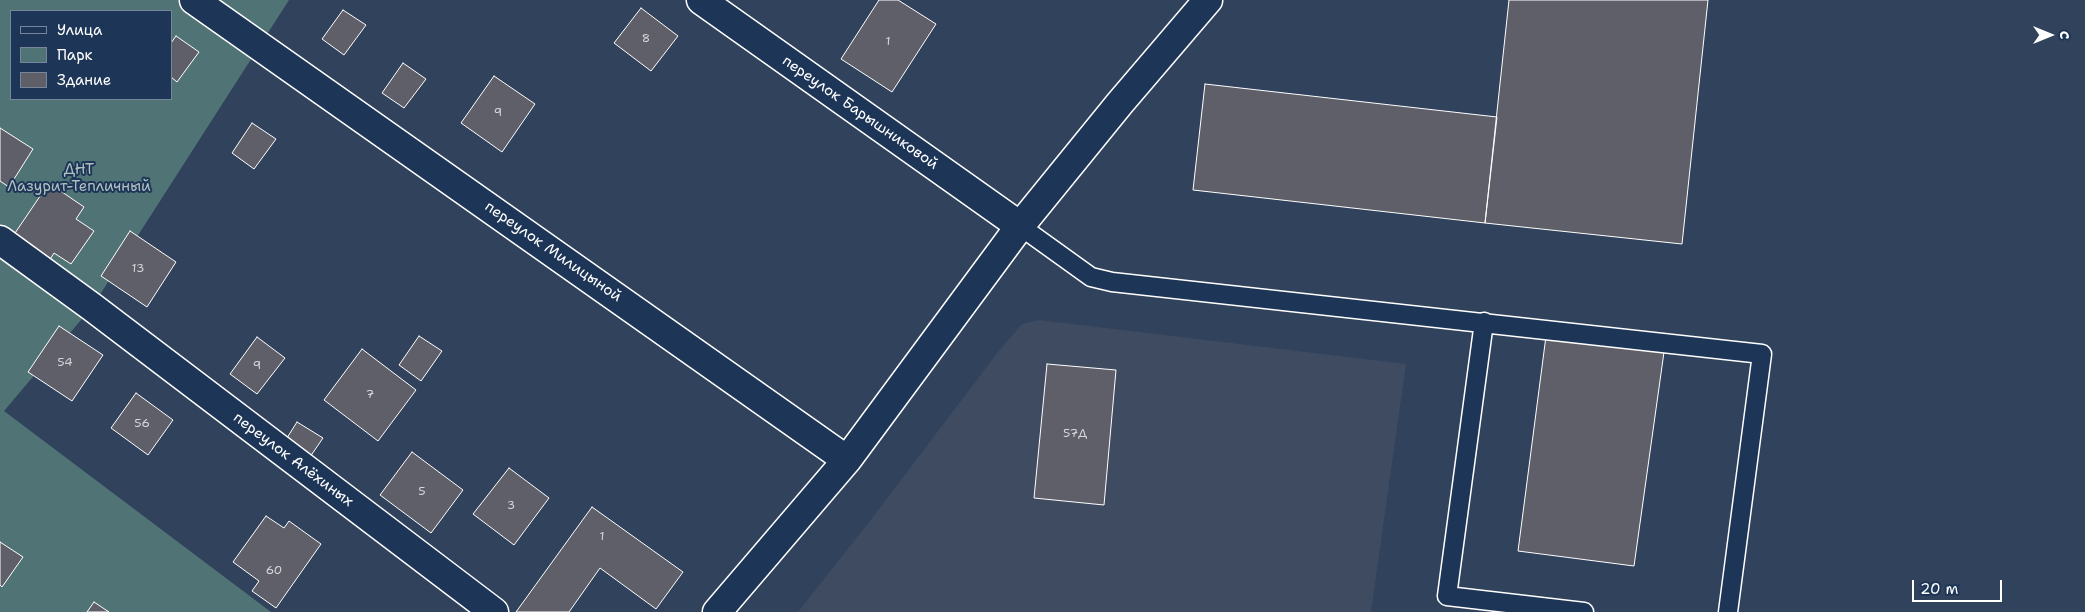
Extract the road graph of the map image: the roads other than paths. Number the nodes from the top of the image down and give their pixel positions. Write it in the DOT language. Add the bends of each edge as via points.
graph roads {
  1 [pos="194,0"];
  2 [pos="701,0"];
  3 [pos="1208,0"];
  4 [pos="1020,226"];
  5 [pos="0,240"];
  6 [pos="1484,322"];
  7 [pos="847,460"];
  8 [pos="494,612"];
  9 [pos="717,612"];
  10 [pos="1584,612"];
  11 [pos="1728,612"];
  1 -- 7 [label="street, переулок Милицыной"];
  2 -- 4 [label="street, переулок Барышниковой"];
  3 -- 4 [label="street"];
  4 -- 6 [label="lane" via="1091,278"];
  4 -- 7 [label="street"];
  5 -- 8 [label="street, переулок Алёхиных"];
  6 -- 10 [label="lane" via="1447,596"];
  6 -- 11 [label="lane" via="1762,354"];
  7 -- 9 [label="street"];
}
